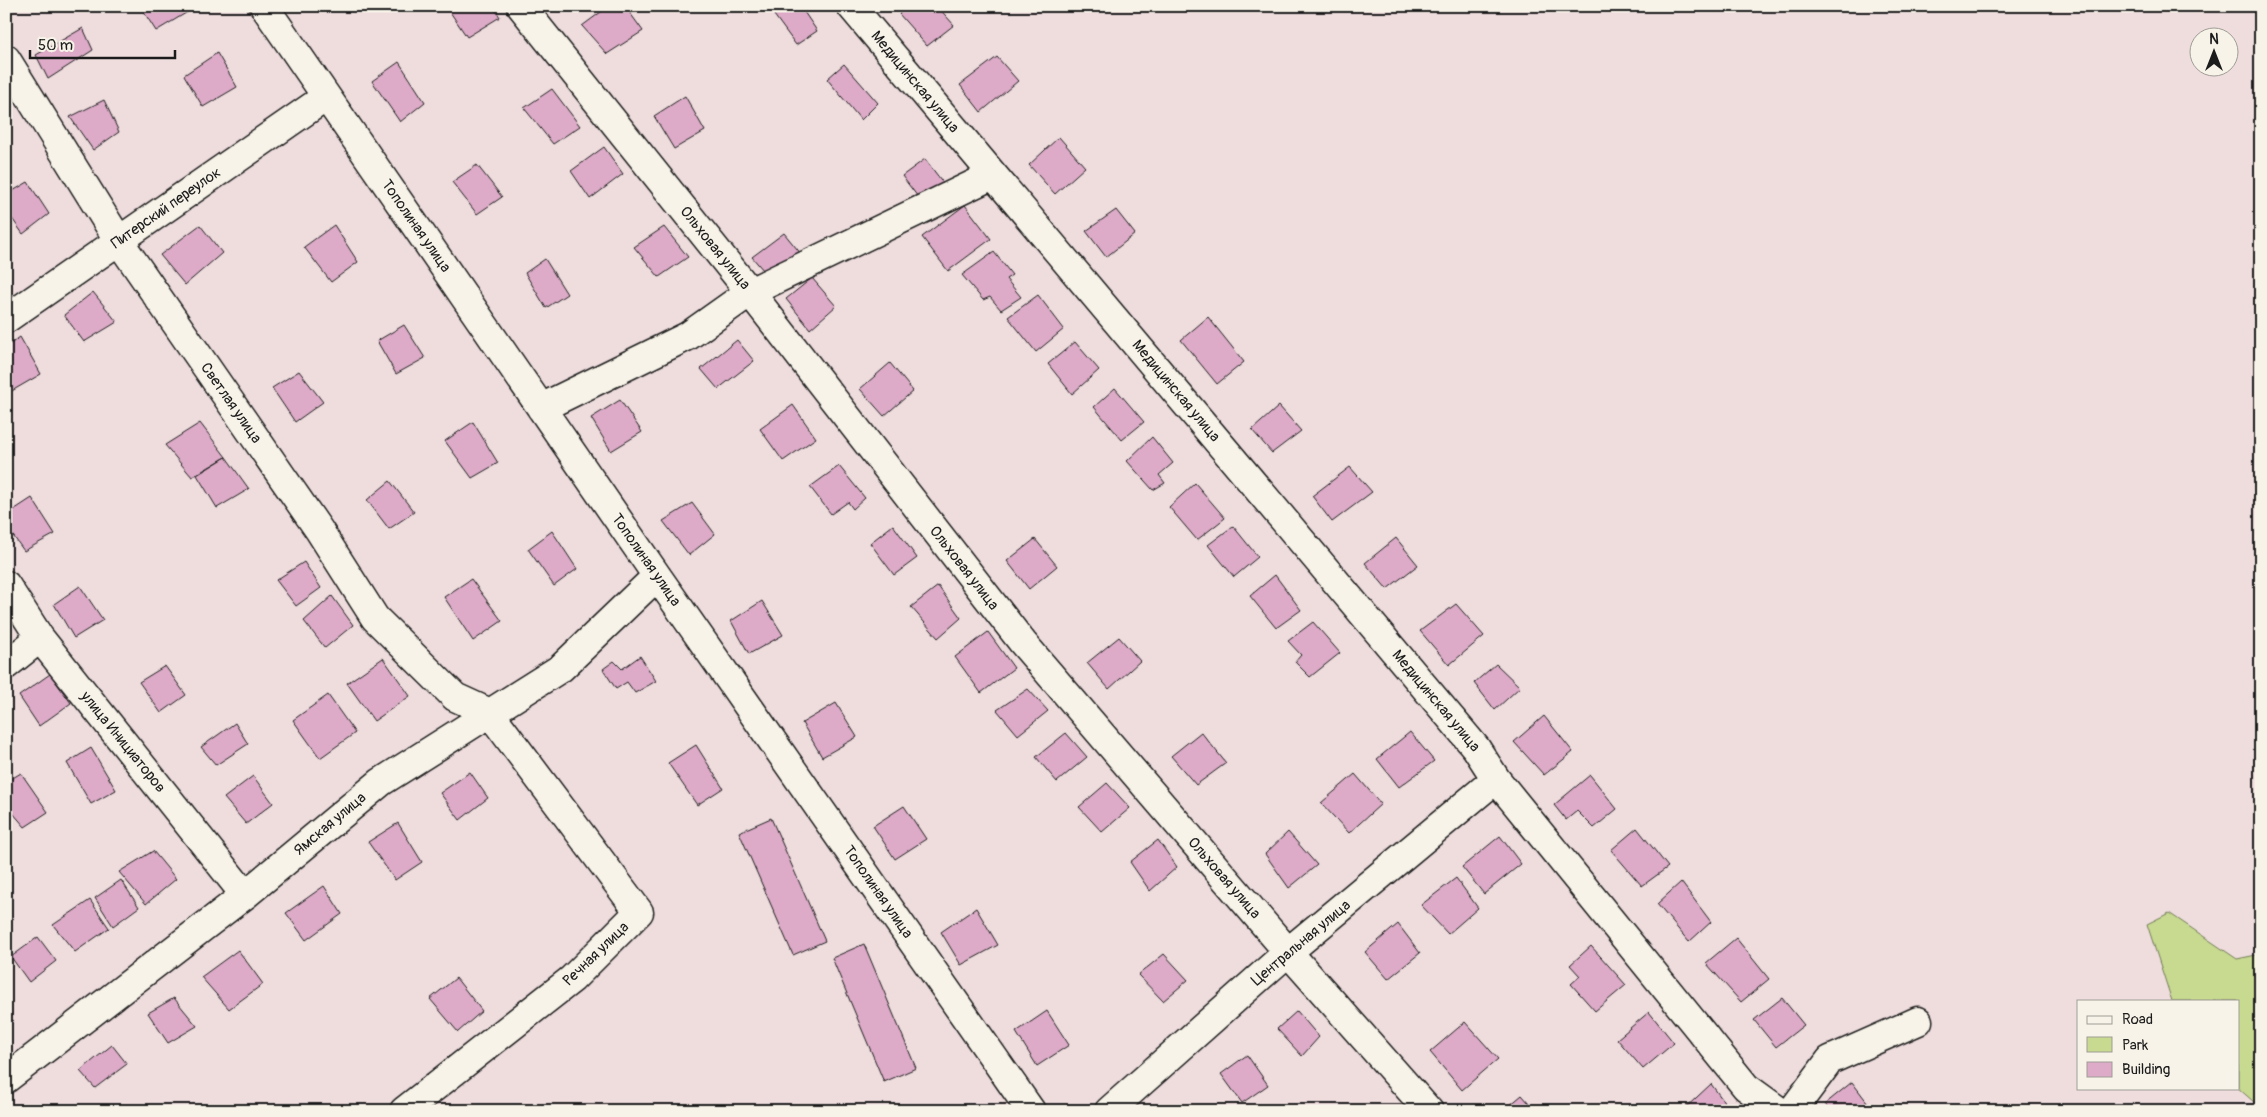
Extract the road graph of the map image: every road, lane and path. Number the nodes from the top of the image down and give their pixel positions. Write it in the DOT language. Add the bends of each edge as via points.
graph roads {
  1 [pos="264,6"];
  2 [pos="521,6"];
  3 [pos="851,6"];
  4 [pos="6,59"];
  5 [pos="326,97"];
  6 [pos="993,175"];
  7 [pos="119,241"];
  8 [pos="750,292"];
  9 [pos="6,319"];
  10 [pos="541,408"];
  11 [pos="657,576"];
  12 [pos="6,585"];
  13 [pos="40,638"];
  14 [pos="6,665"];
  15 [pos="490,713"];
  16 [pos="1496,779"];
  17 [pos="245,895"];
  18 [pos="1288,952"];
  19 [pos="1918,1020"];
  20 [pos="6,1079"];
  21 [pos="404,1111"];
  22 [pos="1031,1111"];
  23 [pos="1109,1111"];
  24 [pos="1430,1111"];
  25 [pos="1779,1111"];
  26 [pos="1792,1111"];
  1 -- 5 [label="street, Тополиная улица"];
  2 -- 8 [label="street, Ольховая улица"];
  3 -- 6 [label="street, Медицинская улица"];
  4 -- 7 [label="street, Светлая улица"];
  5 -- 7 [label="street, Питерский переулок"];
  5 -- 10 [label="street, Тополиная улица"];
  6 -- 8 [label="street"];
  6 -- 16 [label="street, Медицинская улица" via="1476,748"];
  7 -- 9 [label="street, Питерский переулок"];
  7 -- 15 [label="street, Светлая улица" via="319,530 374,618 455,697"];
  8 -- 10 [label="street" via="688,336"];
  8 -- 18 [label="street, Ольховая улица" via="1023,643"];
  10 -- 11 [label="street, Тополиная улица"];
  11 -- 15 [label="street, Ямская улица" via="561,668"];
  11 -- 22 [label="street, Тополиная улица"];
  12 -- 13 [label="street, улица Инициаторов"];
  13 -- 14 [label="street"];
  13 -- 17 [label="street, улица Инициаторов"];
  15 -- 17 [label="street, Ямская улица" via="381,782"];
  15 -- 21 [label="street, Речная улица" via="639,912 572,979"];
  16 -- 18 [label="street, Центральная улица"];
  16 -- 25 [label="street, Медицинская улица" via="1746,1087"];
  17 -- 20 [label="street, Ямская улица"];
  18 -- 23 [label="street, Центральная улица"];
  18 -- 24 [label="street, Ольховая улица"];
  19 -- 26 [label="street" via="1830,1060"];
}
